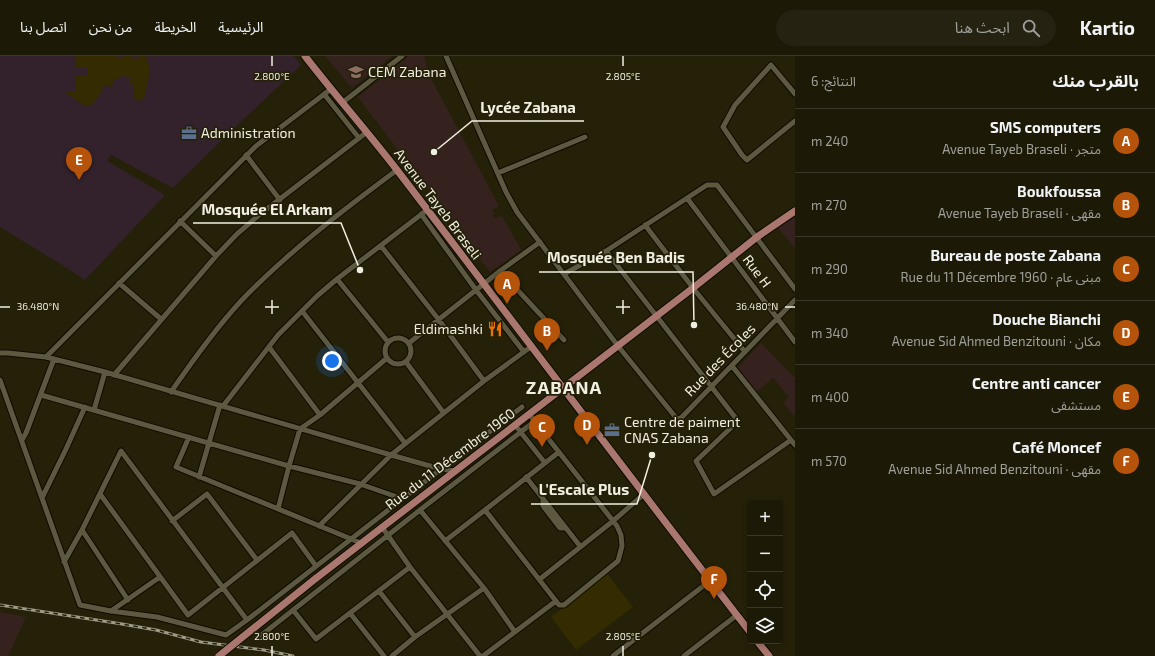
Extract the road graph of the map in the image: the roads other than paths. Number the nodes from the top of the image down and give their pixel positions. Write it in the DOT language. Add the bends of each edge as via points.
graph roads {
  1 [pos="306,56"];
  2 [pos="402,56"];
  3 [pos="446,56"];
  4 [pos="331,89"];
  5 [pos="324,94"];
  6 [pos="795,94"];
  7 [pos="342,103"];
  8 [pos="795,121"];
  9 [pos="367,132"];
  10 [pos="585,137"];
  11 [pos="359,138"];
  12 [pos="246,155"];
  13 [pos="396,170"];
  14 [pos="498,173"];
  15 [pos="687,198"];
  16 [pos="280,200"];
  17 [pos="795,211"];
  18 [pos="424,212"];
  19 [pos="180,221"];
  20 [pos="645,225"];
  21 [pos="757,237"];
  22 [pos="540,242"];
  23 [pos="381,246"];
  24 [pos="606,250"];
  25 [pos="216,256"];
  26 [pos="732,258"];
  27 [pos="500,271"];
  28 [pos="564,274"];
  29 [pos="337,279"];
  30 [pos="119,283"];
  31 [pos="484,284"];
  32 [pos="693,288"];
  33 [pos="795,289"];
  34 [pos="476,290"];
  35 [pos="795,300"];
  36 [pos="302,311"];
  37 [pos="656,316"];
  38 [pos="161,319"];
  39 [pos="777,319"];
  40 [pos="439,320"];
  41 [pos="564,340"];
  42 [pos="388,342"];
  43 [pos="795,342"];
  44 [pos="409,343"];
  45 [pos="532,346"];
  46 [pos="618,346"];
  47 [pos="269,347"];
  48 [pos="524,352"];
  49 [pos="744,352"];
  50 [pos="0,353"];
  51 [pos="46,358"];
  52 [pos="387,358"];
  53 [pos="54,359"];
  54 [pos="406,362"];
  55 [pos="732,366"];
  56 [pos="105,372"];
  57 [pos="114,375"];
  58 [pos="0,380"];
  59 [pos="484,381"];
  60 [pos="358,383"];
  61 [pos="712,387"];
  62 [pos="562,388"];
  63 [pos="171,392"];
  64 [pos="41,395"];
  65 [pos="221,405"];
  66 [pos="85,407"];
  67 [pos="522,407"];
  68 [pos="94,410"];
  69 [pos="443,412"];
  70 [pos="529,414"];
  71 [pos="320,415"];
  72 [pos="534,421"];
  73 [pos="515,425"];
  74 [pos="300,429"];
  75 [pos="522,432"];
  76 [pos="189,437"];
  77 [pos="22,440"];
  78 [pos="791,440"];
  79 [pos="210,443"];
  80 [pos="406,443"];
  81 [pos="795,445"];
  82 [pos="559,452"];
  83 [pos="391,455"];
  84 [pos="545,463"];
  85 [pos="289,466"];
  86 [pos="441,469"];
  87 [pos="455,471"];
  88 [pos="200,477"];
  89 [pos="526,477"];
  90 [pos="360,484"];
  91 [pos="100,494"];
  92 [pos="644,494"];
  93 [pos="42,498"];
  94 [pos="403,499"];
  95 [pos="278,509"];
  96 [pos="420,510"];
  97 [pos="485,510"];
  98 [pos="172,521"];
  99 [pos="613,521"];
  100 [pos="319,526"];
  101 [pos="382,528"];
  102 [pos="82,530"];
  103 [pos="388,535"];
  104 [pos="351,539"];
  105 [pos="445,540"];
  106 [pos="361,543"];
  107 [pos="580,546"];
  108 [pos="257,560"];
  109 [pos="64,562"];
  110 [pos="316,566"];
  111 [pos="410,567"];
  112 [pos="160,577"];
  113 [pos="540,579"];
  114 [pos="711,580"];
  115 [pos="223,588"];
  116 [pos="484,588"];
  117 [pos="379,591"];
  118 [pos="128,600"];
  119 [pos="556,601"];
  120 [pos="293,610"];
  121 [pos="111,612"];
  122 [pos="350,613"];
  123 [pos="447,614"];
  124 [pos="737,615"];
  125 [pos="247,620"];
  126 [pos="747,628"];
  127 [pos="515,632"];
  128 [pos="259,637"];
  129 [pos="415,637"];
  130 [pos="759,644"];
  131 [pos="219,656"];
  132 [pos="384,656"];
  133 [pos="392,656"];
  134 [pos="480,656"];
  135 [pos="483,656"];
  136 [pos="614,656"];
  137 [pos="684,656"];
  138 [pos="769,656"];
  1 -- 4 [label="main road, Avenue Tayeb Braseli"];
  2 -- 7 [label="street"];
  3 -- 14 [label="street"];
  4 -- 5 [label="street"];
  4 -- 7 [label="main road, Avenue Tayeb Braseli"];
  5 -- 11 [label="street"];
  5 -- 12 [label="street"];
  6 -- 8 [label="street" via="771,65 736,104 723,127 747,160"];
  7 -- 9 [label="main road, Avenue Tayeb Braseli"];
  9 -- 11 [label="street"];
  9 -- 13 [label="main road, Avenue Tayeb Braseli"];
  10 -- 14 [label="street"];
  11 -- 16 [label="street"];
  12 -- 16 [label="street"];
  12 -- 19 [label="street"];
  13 -- 18 [label="main road, Avenue Tayeb Braseli"];
  13 -- 63 [label="street" via="305,242 241,301 219,326"];
  14 -- 22 [label="street" via="517,212"];
  15 -- 20 [label="street"];
  15 -- 21 [label="street" via="707,185 717,185"];
  15 -- 26 [label="street, Rue H"];
  16 -- 25 [label="street" via="248,225"];
  17 -- 21 [label="main road, Rue du 11 Décembre 1960"];
  18 -- 23 [label="street"];
  18 -- 31 [label="main road, Avenue Tayeb Braseli"];
  18 -- 34 [label="street"];
  19 -- 25 [label="street"];
  19 -- 30 [label="street"];
  20 -- 24 [label="street"];
  20 -- 32 [label="street"];
  21 -- 26 [label="main road, Rue du 11 Décembre 1960"];
  21 -- 33 [label="street"];
  22 -- 27 [label="street"];
  22 -- 28 [label="street"];
  23 -- 29 [label="street"];
  23 -- 40 [label="street"];
  24 -- 28 [label="street"];
  24 -- 37 [label="street"];
  25 -- 38 [label="street"];
  26 -- 32 [label="main road, Rue du 11 Décembre 1960"];
  26 -- 39 [label="street, Rue H"];
  27 -- 31 [label="street"];
  27 -- 41 [label="street"];
  28 -- 46 [label="street"];
  29 -- 36 [label="street"];
  29 -- 42 [label="street"];
  30 -- 38 [label="street"];
  30 -- 51 [label="street"];
  31 -- 34 [label="street"];
  31 -- 45 [label="main road, Avenue Tayeb Braseli"];
  32 -- 37 [label="main road, Rue du 11 Décembre 1960"];
  32 -- 49 [label="street"];
  34 -- 40 [label="street"];
  34 -- 48 [label="street"];
  35 -- 39 [label="street, Rue des Écoles"];
  36 -- 47 [label="street"];
  36 -- 60 [label="street"];
  37 -- 46 [label="main road, Rue du 11 Décembre 1960"];
  37 -- 61 [label="street"];
  38 -- 57 [label="street"];
  39 -- 43 [label="street, Rue H"];
  39 -- 49 [label="street, Rue des Écoles"];
  40 -- 44 [label="street"];
  40 -- 59 [label="street"];
  42 -- 44 [label="street" via="401,338"];
  42 -- 52 [label="street" via="385,350"];
  44 -- 54 [label="street" via="411,351"];
  45 -- 48 [label="street"];
  45 -- 62 [label="main road, Avenue Tayeb Braseli"];
  46 -- 61 [label="street, Rue des Écoles" via="677,419"];
  46 -- 62 [label="main road, Rue du 11 Décembre 1960"];
  47 -- 65 [label="street"];
  47 -- 71 [label="street"];
  48 -- 59 [label="street"];
  49 -- 55 [label="street, Rue des Écoles"];
  50 -- 51 [label="street"];
  51 -- 53 [label="street"];
  52 -- 54 [label="street" via="399,365"];
  52 -- 60 [label="street"];
  53 -- 56 [label="street"];
  53 -- 64 [label="street"];
  54 -- 69 [label="street"];
  55 -- 61 [label="street, Rue des Écoles"];
  55 -- 78 [label="street"];
  56 -- 57 [label="street"];
  56 -- 68 [label="street"];
  57 -- 63 [label="street"];
  58 -- 77 [label="street"];
  59 -- 69 [label="street"];
  60 -- 71 [label="street"];
  60 -- 80 [label="street"];
  61 -- 78 [label="street" via="738,421 696,461 714,494"];
  62 -- 70 [label="main road, Rue du 11 Décembre 1960"];
  62 -- 92 [label="main road, Avenue Tayeb Braseli"];
  63 -- 65 [label="street"];
  64 -- 66 [label="street"];
  64 -- 77 [label="street"];
  65 -- 74 [label="street"];
  65 -- 79 [label="street"];
  66 -- 68 [label="street"];
  66 -- 93 [label="street"];
  67 -- 86 [label="street"];
  68 -- 76 [label="street"];
  69 -- 80 [label="street"];
  70 -- 72 [label="street"];
  70 -- 73 [label="main road, Rue du 11 Décembre 1960"];
  71 -- 74 [label="street"];
  72 -- 75 [label="street"];
  72 -- 82 [label="street"];
  73 -- 75 [label="street"];
  73 -- 87 [label="main road, Rue du 11 Décembre 1960"];
  74 -- 83 [label="street"];
  74 -- 85 [label="street"];
  75 -- 84 [label="street"];
  75 -- 96 [label="street"];
  76 -- 79 [label="street"];
  76 -- 88 [label="street" via="176,467"];
  77 -- 93 [label="street"];
  78 -- 81 [label="street"];
  79 -- 85 [label="street"];
  79 -- 88 [label="street"];
  80 -- 83 [label="street"];
  82 -- 84 [label="street"];
  82 -- 99 [label="street"];
  83 -- 86 [label="street"];
  83 -- 90 [label="street"];
  84 -- 89 [label="street"];
  85 -- 90 [label="street"];
  85 -- 95 [label="street"];
  86 -- 87 [label="street"];
  86 -- 94 [label="street"];
  87 -- 101 [label="main road, Rue du 11 Décembre 1960"];
  88 -- 95 [label="street"];
  89 -- 97 [label="street"];
  89 -- 107 [label="street"];
  90 -- 94 [label="street"];
  90 -- 100 [label="street"];
  91 -- 98 [label="street" via="121,451"];
  91 -- 102 [label="street"];
  91 -- 112 [label="street"];
  92 -- 99 [label="street"];
  92 -- 114 [label="main road, Avenue Tayeb Braseli"];
  93 -- 109 [label="street"];
  94 -- 104 [label="street"];
  95 -- 100 [label="street"];
  96 -- 103 [label="street"];
  96 -- 105 [label="street"];
  97 -- 105 [label="street"];
  97 -- 113 [label="street"];
  98 -- 108 [label="street" via="207,494"];
  98 -- 115 [label="street"];
  99 -- 107 [label="street"];
  99 -- 119 [label="street" via="622,539 618,561 564,604 559,605"];
  100 -- 104 [label="street"];
  101 -- 103 [label="street"];
  101 -- 106 [label="main road, Rue du 11 Décembre 1960"];
  102 -- 109 [label="street"];
  102 -- 118 [label="street"];
  103 -- 111 [label="street"];
  103 -- 120 [label="street"];
  104 -- 106 [label="street"];
  104 -- 110 [label="street"];
  105 -- 116 [label="street"];
  106 -- 131 [label="main road, Rue du 11 Décembre 1960, bridge"];
  107 -- 113 [label="street"];
  108 -- 110 [label="street" via="292,533"];
  108 -- 115 [label="street"];
  109 -- 121 [label="street" via="80,605"];
  110 -- 125 [label="street"];
  111 -- 117 [label="street"];
  111 -- 123 [label="street"];
  112 -- 115 [label="street" via="188,615"];
  112 -- 118 [label="street"];
  113 -- 119 [label="street"];
  114 -- 124 [label="main road, Avenue Tayeb Braseli"];
  114 -- 136 [label="street"];
  115 -- 125 [label="street"];
  116 -- 123 [label="street"];
  116 -- 127 [label="street"];
  117 -- 122 [label="street"];
  117 -- 129 [label="street"];
  118 -- 121 [label="street"];
  119 -- 127 [label="street"];
  120 -- 122 [label="street" via="316,639"];
  120 -- 128 [label="street"];
  121 -- 125 [label="street" via="157,617 226,635"];
  122 -- 132 [label="street"];
  123 -- 129 [label="street"];
  123 -- 134 [label="street"];
  124 -- 126 [label="main road, Avenue Tayeb Braseli"];
  124 -- 137 [label="street"];
  127 -- 135 [label="street"];
  129 -- 133 [label="street"];
  130 -- 138 [label="main road"];
}
